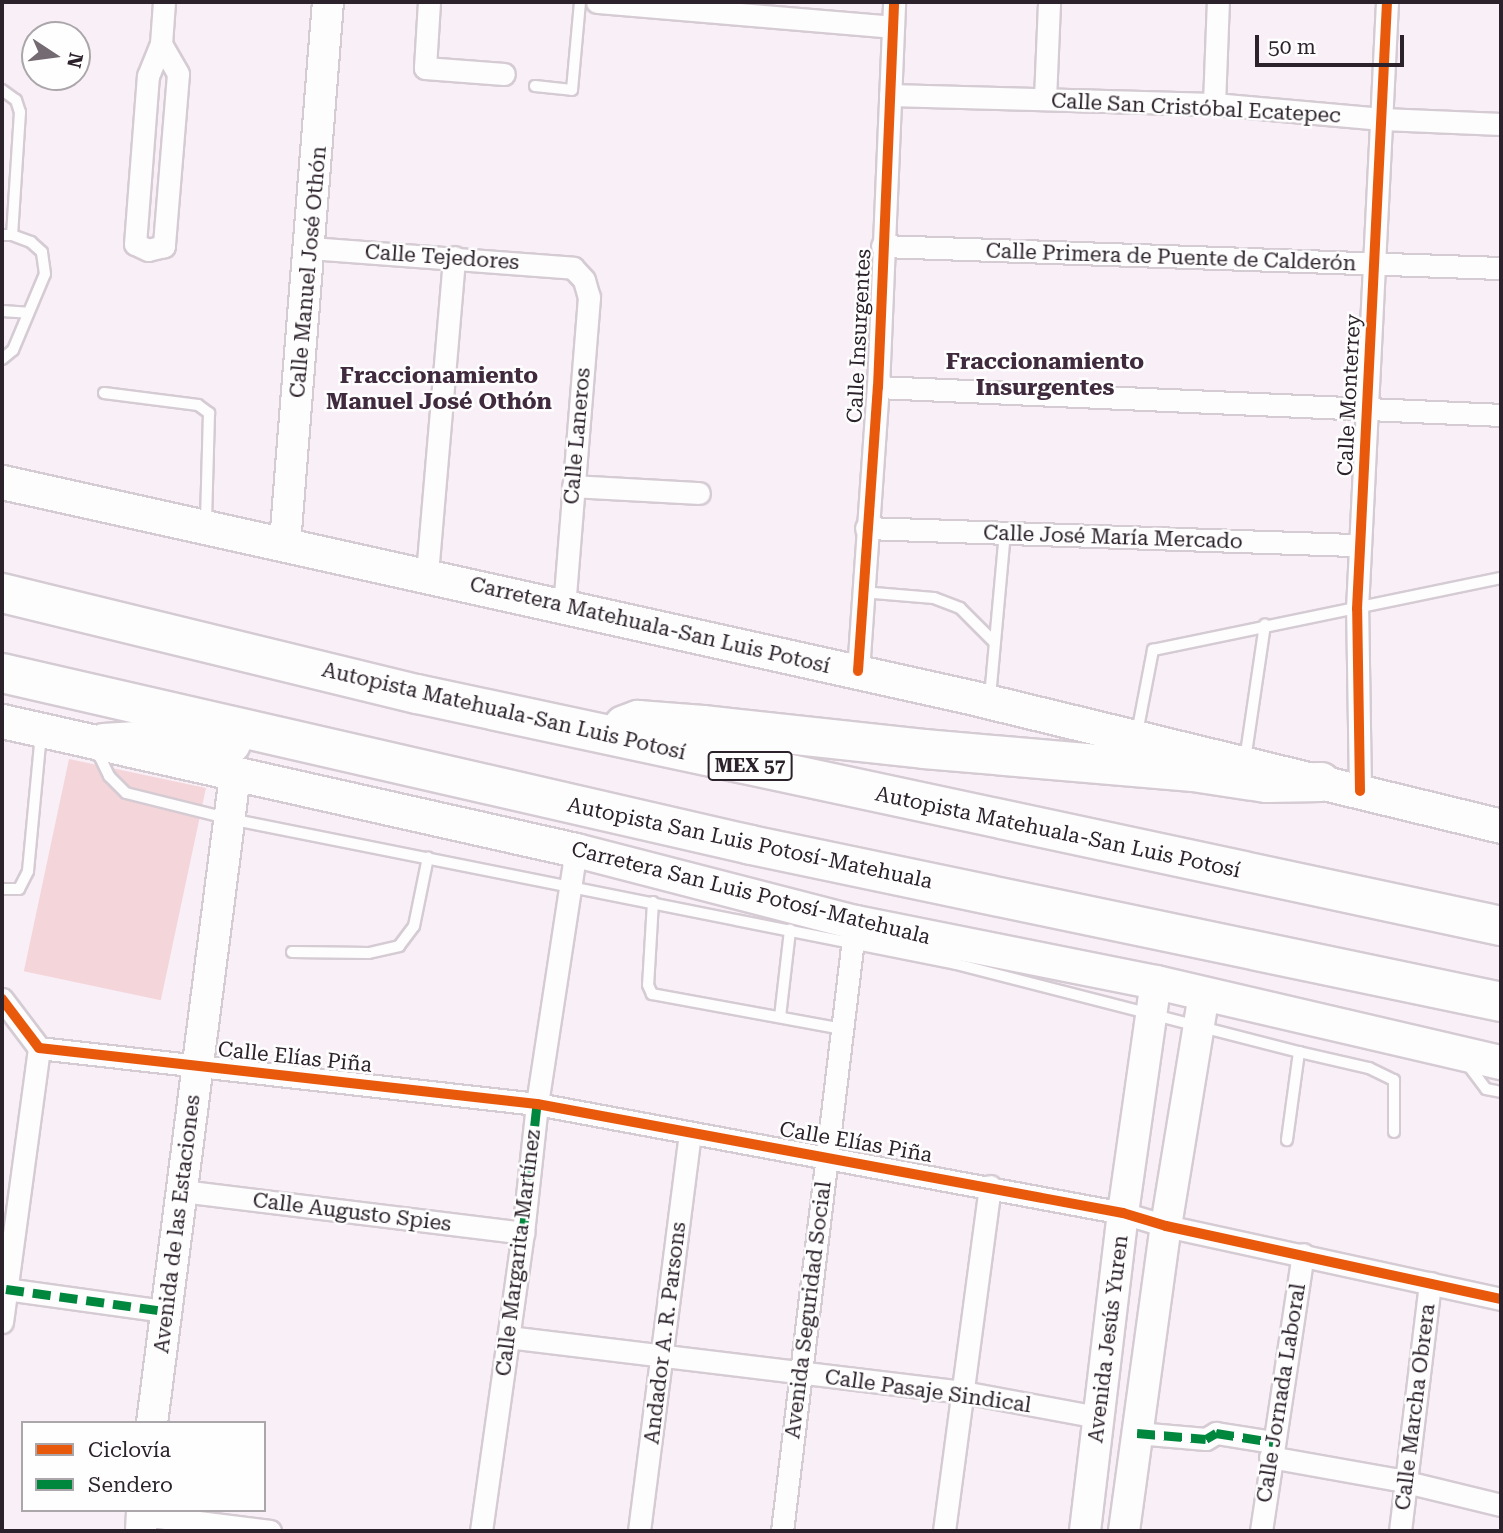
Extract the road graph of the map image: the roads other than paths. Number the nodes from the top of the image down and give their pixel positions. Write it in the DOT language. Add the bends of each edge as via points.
graph roads {
  1 [pos="164,2"];
  2 [pos="328,2"];
  3 [pos="429,2"];
  4 [pos="580,2"];
  5 [pos="597,2"];
  6 [pos="894,2"];
  7 [pos="1049,2"];
  8 [pos="1219,2"];
  9 [pos="1387,2"];
  10 [pos="892,27"];
  11 [pos="161,44"];
  12 [pos="504,74"];
  13 [pos="535,86"];
  14 [pos="2,90"];
  15 [pos="890,95"];
  16 [pos="1045,99"];
  17 [pos="1214,104"];
  18 [pos="1382,119"];
  19 [pos="1501,124"];
  20 [pos="7,235"];
  21 [pos="882,246"];
  22 [pos="310,248"];
  23 [pos="454,257"];
  24 [pos="1375,265"];
  25 [pos="573,268"];
  26 [pos="1501,268"];
  27 [pos="2,311"];
  28 [pos="28,313"];
  29 [pos="2,359"];
  30 [pos="878,387"];
  31 [pos="104,393"];
  32 [pos="1367,408"];
  33 [pos="1501,415"];
  34 [pos="2,482"];
  35 [pos="573,486"];
  36 [pos="699,493"];
  37 [pos="206,526"];
  38 [pos="866,528"];
  39 [pos="1005,533"];
  40 [pos="285,543"];
  41 [pos="1360,545"];
  42 [pos="2,567"];
  43 [pos="427,574"];
  44 [pos="1501,578"];
  45 [pos="862,592"];
  46 [pos="2,593"];
  47 [pos="564,608"];
  48 [pos="1357,609"];
  49 [pos="94,614"];
  50 [pos="1265,624"];
  51 [pos="995,643"];
  52 [pos="858,671"];
  53 [pos="2,673"];
  54 [pos="990,703"];
  55 [pos="2,721"];
  56 [pos="41,730"];
  57 [pos="596,734"];
  58 [pos="1136,736"];
  59 [pos="98,742"];
  60 [pos="337,750"];
  61 [pos="1244,762"];
  62 [pos="235,775"];
  63 [pos="1321,782"];
  64 [pos="1360,791"];
  65 [pos="230,819"];
  66 [pos="1501,826"];
  67 [pos="576,850"];
  68 [pos="428,858"];
  69 [pos="569,885"];
  70 [pos="2,889"];
  71 [pos="653,902"];
  72 [pos="1501,926"];
  73 [pos="790,930"];
  74 [pos="853,933"];
  75 [pos="999,951"];
  76 [pos="292,952"];
  77 [pos="956,964"];
  78 [pos="1156,982"];
  79 [pos="2,999"];
  80 [pos="1501,1002"];
  81 [pos="1201,1009"];
  82 [pos="1151,1016"];
  83 [pos="780,1017"];
  84 [pos="842,1029"];
  85 [pos="40,1048"];
  86 [pos="1299,1052"];
  87 [pos="1460,1052"];
  88 [pos="1501,1062"];
  89 [pos="198,1065"];
  90 [pos="1501,1092"];
  91 [pos="537,1104"];
  92 [pos="1394,1132"];
  93 [pos="690,1134"];
  94 [pos="1287,1140"];
  95 [pos="827,1156"];
  96 [pos="989,1186"];
  97 [pos="182,1191"];
  98 [pos="1123,1213"];
  99 [pos="1166,1226"];
  100 [pos="523,1233"];
  101 [pos="1303,1254"];
  102 [pos="1430,1283"];
  103 [pos="6,1289"];
  104 [pos="1501,1298"];
  105 [pos="165,1311"];
  106 [pos="2,1322"];
  107 [pos="508,1337"];
  108 [pos="662,1355"];
  109 [pos="800,1374"];
  110 [pos="963,1392"];
  111 [pos="1098,1417"];
  112 [pos="152,1421"];
  113 [pos="1136,1433"];
  114 [pos="1272,1449"];
  115 [pos="1407,1483"];
  116 [pos="1501,1505"];
  117 [pos="141,1519"];
  118 [pos="270,1531"];
  119 [pos="481,1531"];
  120 [pos="639,1531"];
  121 [pos="782,1531"];
  122 [pos="943,1531"];
  123 [pos="1085,1531"];
  124 [pos="1124,1531"];
  125 [pos="1261,1531"];
  126 [pos="1400,1531"];
  1 -- 11 [label="street"];
  2 -- 22 [label="street, Calle Manuel José Othón"];
  3 -- 12 [label="street" via="425,68"];
  4 -- 13 [label="lane" via="572,90"];
  5 -- 10 [label="street"];
  6 -- 10 [label="street, Calle Insurgentes"];
  7 -- 16 [label="street"];
  8 -- 17 [label="street"];
  9 -- 18 [label="street, Calle Monterrey"];
  10 -- 15 [label="street, Calle Insurgentes"];
  11 -- 11 [label="street" via="148,76 135,244 148,250 164,246 178,74"];
  14 -- 20 [label="lane" via="16,100 20,112"];
  15 -- 16 [label="street, Calle San Cristóbal Ecatepec"];
  15 -- 21 [label="street, Calle Insurgentes"];
  16 -- 17 [label="street, Calle San Cristóbal Ecatepec"];
  17 -- 18 [label="street, Calle San Cristóbal Ecatepec"];
  18 -- 19 [label="street, Calle San Cristóbal Ecatepec"];
  18 -- 24 [label="street, Calle Monterrey"];
  20 -- 28 [label="lane" via="31,242 42,252 46,274"];
  21 -- 24 [label="street, Calle Primera de Puente de Calderón"];
  21 -- 30 [label="street, Calle Insurgentes"];
  22 -- 23 [label="street, Calle Tejedores"];
  22 -- 40 [label="street, Calle Manuel José Othón"];
  23 -- 25 [label="street, Calle Tejedores"];
  23 -- 43 [label="street"];
  24 -- 26 [label="street, Calle Primera de Puente de Calderón"];
  24 -- 32 [label="street, Calle Monterrey"];
  25 -- 35 [label="street, Calle Laneros" via="584,280 589,297"];
  27 -- 28 [label="lane"];
  28 -- 29 [label="lane" via="13,350"];
  30 -- 32 [label="street"];
  30 -- 38 [label="street, Calle Insurgentes"];
  31 -- 37 [label="lane" via="198,405 209,413"];
  32 -- 33 [label="street"];
  32 -- 41 [label="street, Calle Monterrey"];
  34 -- 37 [label="main road, Carretera Matehuala-San Luis Potosí"];
  35 -- 36 [label="street"];
  35 -- 47 [label="street, Calle Laneros"];
  37 -- 40 [label="main road, Carretera Matehuala-San Luis Potosí"];
  38 -- 39 [label="street, Calle José María Mercado"];
  38 -- 45 [label="street, Calle Insurgentes"];
  39 -- 41 [label="street, Calle José María Mercado"];
  39 -- 51 [label="lane"];
  40 -- 43 [label="main road, Carretera Matehuala-San Luis Potosí"];
  41 -- 48 [label="street, Calle Monterrey"];
  42 -- 49 [label="highway"];
  43 -- 47 [label="main road, Carretera Matehuala-San Luis Potosí"];
  44 -- 48 [label="lane"];
  45 -- 51 [label="lane" via="934,598 960,608"];
  45 -- 52 [label="street, Calle Insurgentes"];
  46 -- 49 [label="highway, Autopista Matehuala-San Luis Potosí / MEX 57"];
  47 -- 52 [label="main road, Carretera Matehuala-San Luis Potosí"];
  48 -- 50 [label="lane"];
  48 -- 64 [label="street, Calle Monterrey"];
  49 -- 57 [label="highway, Autopista Matehuala-San Luis Potosí / MEX 57"];
  50 -- 58 [label="lane" via="1153,650"];
  50 -- 61 [label="lane"];
  51 -- 54 [label="lane"];
  52 -- 54 [label="main road, Carretera Matehuala-San Luis Potosí"];
  53 -- 60 [label="highway, Autopista San Luis Potosí-Matehuala"];
  54 -- 58 [label="main road, Carretera Matehuala-San Luis Potosí"];
  55 -- 56 [label="main road, Carretera San Luis Potosí-Matehuala"];
  56 -- 59 [label="main road, Carretera San Luis Potosí-Matehuala"];
  56 -- 70 [label="lane" via="28,871 19,889"];
  57 -- 63 [label="highway" via="638,720 1193,772 1267,783"];
  57 -- 72 [label="highway, Autopista Matehuala-San Luis Potosí / MEX 57"];
  58 -- 61 [label="main road, Carretera Matehuala-San Luis Potosí"];
  59 -- 60 [label="highway" via="153,740"];
  59 -- 62 [label="main road, Carretera San Luis Potosí-Matehuala"];
  59 -- 65 [label="lane" via="108,776 127,793"];
  60 -- 80 [label="highway, Autopista San Luis Potosí-Matehuala" via="751,845"];
  61 -- 63 [label="main road, Carretera Matehuala-San Luis Potosí"];
  62 -- 65 [label="street, Avenida de las Estaciones"];
  62 -- 67 [label="main road, Carretera San Luis Potosí-Matehuala"];
  63 -- 64 [label="main road, Carretera Matehuala-San Luis Potosí"];
  64 -- 66 [label="main road, Carretera Matehuala-San Luis Potosí"];
  65 -- 68 [label="lane"];
  65 -- 89 [label="street, Avenida de las Estaciones"];
  67 -- 69 [label="street, Calle Margarita Martínez"];
  67 -- 74 [label="main road, Carretera San Luis Potosí-Matehuala"];
  68 -- 69 [label="lane"];
  68 -- 76 [label="lane" via="414,926 399,946 369,953"];
  69 -- 71 [label="lane"];
  69 -- 91 [label="street, Calle Margarita Martínez"];
  71 -- 73 [label="lane"];
  71 -- 83 [label="lane" via="648,985 652,994"];
  73 -- 74 [label="lane"];
  73 -- 83 [label="lane"];
  74 -- 75 [label="main road, Carretera San Luis Potosí-Matehuala"];
  74 -- 77 [label="lane"];
  74 -- 84 [label="street, Avenida Seguridad Social"];
  75 -- 77 [label="main road"];
  75 -- 78 [label="main road, Carretera San Luis Potosí-Matehuala"];
  77 -- 82 [label="lane"];
  78 -- 81 [label="main road, Carretera San Luis Potosí-Matehuala"];
  78 -- 82 [label="street, Avenida Jesús Yuren"];
  79 -- 85 [label="street"];
  81 -- 82 [label="lane"];
  81 -- 86 [label="lane"];
  81 -- 87 [label="main road, Carretera San Luis Potosí-Matehuala"];
  81 -- 99 [label="street, Avenida Jesús Yuren"];
  82 -- 98 [label="street, Avenida Jesús Yuren"];
  83 -- 84 [label="lane"];
  84 -- 95 [label="street, Avenida Seguridad Social"];
  85 -- 89 [label="street, Calle Elías Piña"];
  85 -- 103 [label="street"];
  86 -- 92 [label="lane" via="1368,1068 1394,1080"];
  86 -- 94 [label="lane"];
  87 -- 88 [label="main road, Carretera San Luis Potosí-Matehuala"];
  87 -- 90 [label="lane" via="1478,1082"];
  89 -- 91 [label="street, Calle Elías Piña"];
  89 -- 97 [label="street, Avenida de las Estaciones"];
  91 -- 93 [label="street, Calle Elías Piña"];
  91 -- 100 [label="street, Calle Margarita Martínez"];
  93 -- 95 [label="street, Calle Elías Piña"];
  93 -- 108 [label="street, Andador A. R. Parsons"];
  95 -- 96 [label="street, Calle Elías Piña"];
  95 -- 109 [label="street, Avenida Seguridad Social"];
  96 -- 98 [label="street, Calle Elías Piña"];
  96 -- 110 [label="street"];
  97 -- 100 [label="street, Calle Augusto Spies"];
  97 -- 105 [label="street, Avenida de las Estaciones"];
  98 -- 99 [label="street, Calle Elías Piña"];
  98 -- 111 [label="street, Avenida Jesús Yuren"];
  99 -- 101 [label="street, Calle Elías Piña"];
  99 -- 113 [label="street, Avenida Jesús Yuren"];
  100 -- 107 [label="street, Calle Margarita Martínez"];
  101 -- 102 [label="street, Calle Elías Piña"];
  101 -- 114 [label="street, Calle Jornada Laboral"];
  102 -- 104 [label="street, Calle Elías Piña"];
  102 -- 115 [label="street, Calle Marcha Obrera"];
  103 -- 105 [label="street"];
  103 -- 106 [label="street"];
  105 -- 112 [label="street, Avenida de las Estaciones"];
  107 -- 108 [label="street, Calle Pasaje Sindical"];
  107 -- 119 [label="street, Calle Margarita Martínez"];
  108 -- 109 [label="street, Calle Pasaje Sindical"];
  108 -- 120 [label="street, Andador A. R. Parsons"];
  109 -- 110 [label="street, Calle Pasaje Sindical"];
  109 -- 121 [label="street, Avenida Seguridad Social"];
  110 -- 111 [label="street, Calle Pasaje Sindical"];
  110 -- 122 [label="street"];
  111 -- 123 [label="street, Avenida Jesús Yuren"];
  113 -- 114 [label="street" via="1206,1439 1216,1433"];
  113 -- 124 [label="street, Avenida Jesús Yuren"];
  114 -- 115 [label="street"];
  114 -- 125 [label="street, Calle Jornada Laboral"];
  115 -- 116 [label="street"];
  115 -- 126 [label="street, Calle Marcha Obrera"];
  117 -- 118 [label="street"];
}
